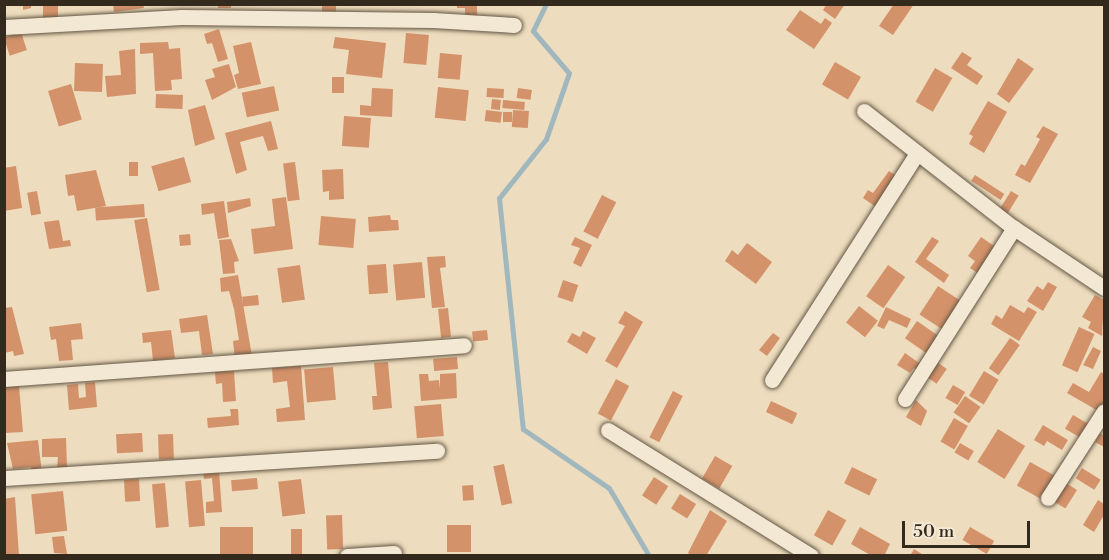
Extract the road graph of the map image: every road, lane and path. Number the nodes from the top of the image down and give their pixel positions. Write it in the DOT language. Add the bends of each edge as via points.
graph roads {
  1 [pos="514,25"];
  2 [pos="4,27"];
  3 [pos="864,111"];
  4 [pos="917,153"];
  5 [pos="1014,228"];
  6 [pos="1104,288"];
  7 [pos="464,345"];
  8 [pos="4,379"];
  9 [pos="772,380"];
  10 [pos="905,399"];
  11 [pos="1104,411"];
  12 [pos="608,430"];
  13 [pos="437,452"];
  14 [pos="4,478"];
  15 [pos="1048,498"];
  16 [pos="394,553"];
  17 [pos="347,555"];
  18 [pos="810,555"];
  1 -- 2 [label="street" via="433,20 182,17"];
  3 -- 4 [label="street"];
  4 -- 5 [label="street"];
  4 -- 9 [label="street"];
  5 -- 6 [label="street"];
  5 -- 10 [label="street"];
  7 -- 8 [label="street"];
  11 -- 15 [label="street"];
  12 -- 18 [label="street"];
  13 -- 14 [label="street"];
  16 -- 17 [label="street"];
}
